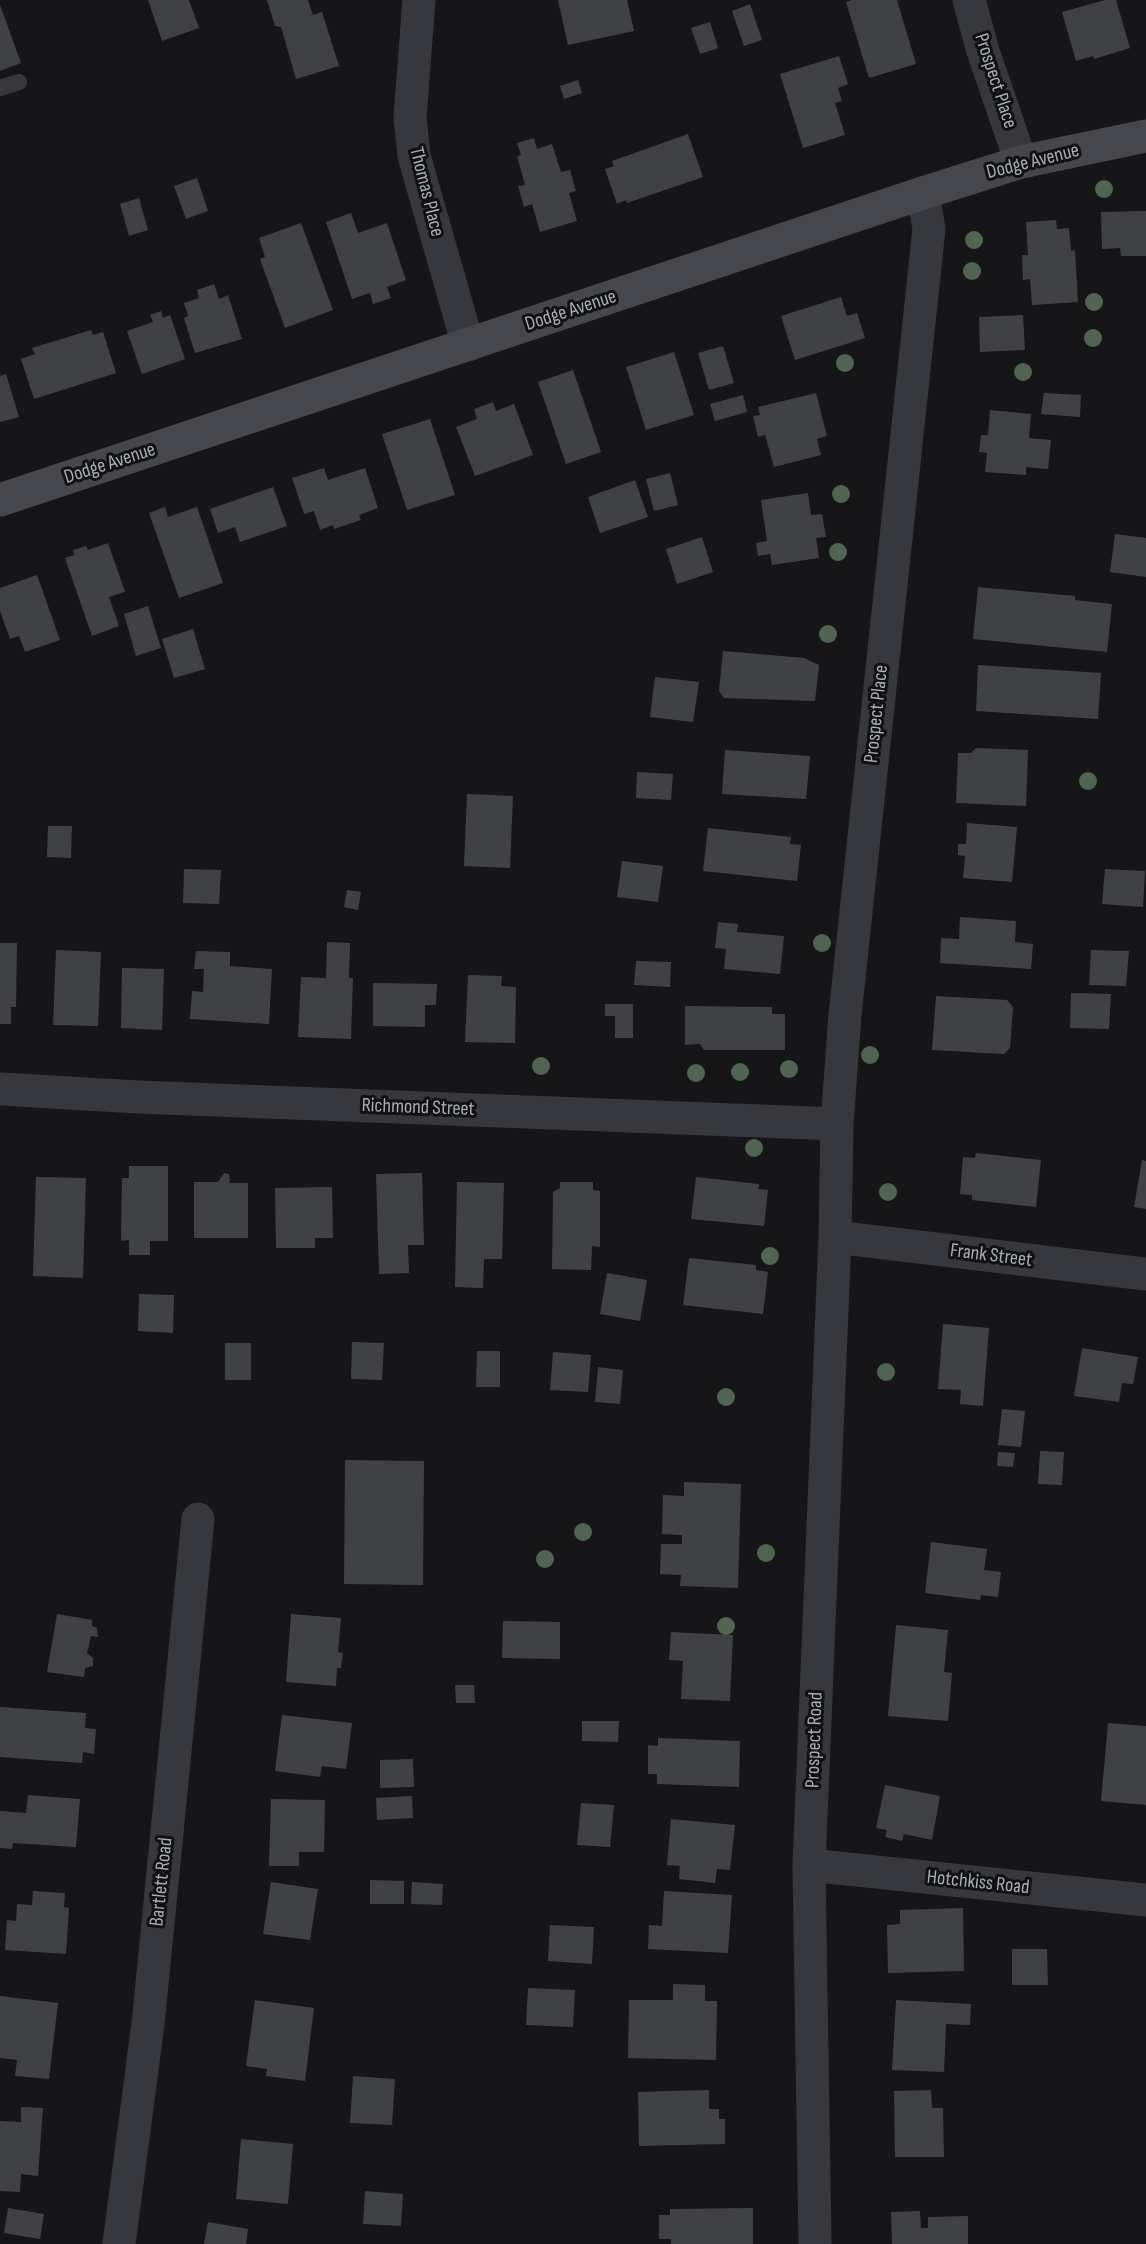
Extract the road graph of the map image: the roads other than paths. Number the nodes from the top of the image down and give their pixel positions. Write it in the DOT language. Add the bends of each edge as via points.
graph roads {
  1 [pos="419,0"];
  2 [pos="969,0"];
  3 [pos="19,82"];
  4 [pos="0,88"];
  5 [pos="1146,136"];
  6 [pos="1021,162"];
  7 [pos="923,193"];
  8 [pos="468,345"];
  9 [pos="0,500"];
  10 [pos="0,1089"];
  11 [pos="837,1124"];
  12 [pos="836,1237"];
  13 [pos="1146,1274"];
  14 [pos="198,1518"];
  15 [pos="809,1865"];
  16 [pos="1146,1900"];
  17 [pos="119,2244"];
  18 [pos="815,2244"];
  1 -- 8 [label="street, Thomas Place" via="410,117 414,156"];
  2 -- 6 [label="street, Prospect Place"];
  3 -- 4 [label="lane"];
  5 -- 6 [label="main road, Dodge Avenue"];
  6 -- 7 [label="main road, Dodge Avenue"];
  7 -- 8 [label="main road, Dodge Avenue"];
  7 -- 11 [label="street, Prospect Place" via="929,229 845,1015"];
  8 -- 9 [label="main road, Dodge Avenue"];
  10 -- 11 [label="street, Richmond Street"];
  11 -- 12 [label="street, Prospect Place"];
  12 -- 13 [label="street, Frank Street"];
  12 -- 15 [label="street, Prospect Road"];
  14 -- 17 [label="street, Bartlett Road" via="147,2024"];
  15 -- 16 [label="street, Hotchkiss Road"];
  15 -- 18 [label="street, Prospect Road"];
}
